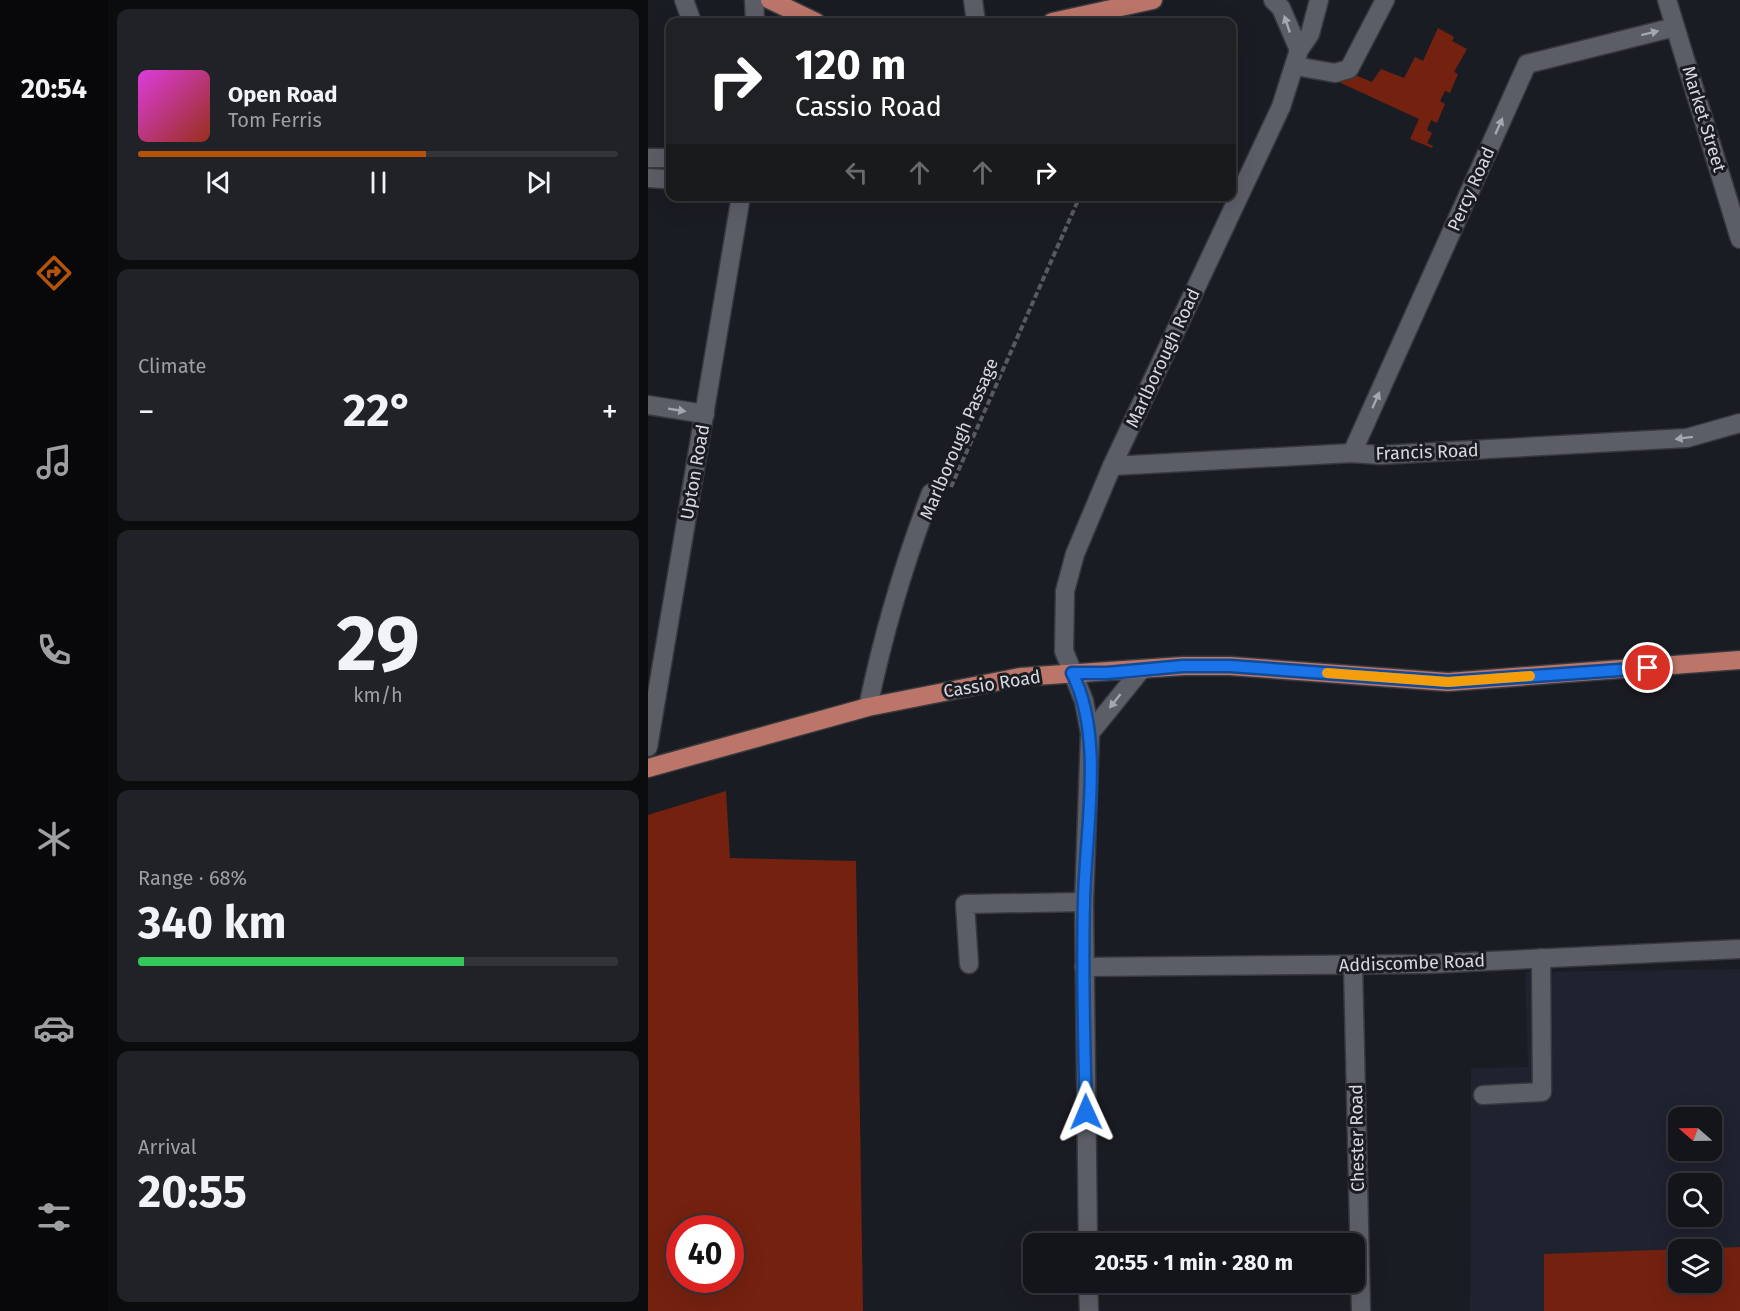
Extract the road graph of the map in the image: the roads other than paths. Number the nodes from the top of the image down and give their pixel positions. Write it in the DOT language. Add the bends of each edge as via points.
graph roads {
  1 [pos="684,0"];
  2 [pos="754,0"];
  3 [pos="770,0"];
  4 [pos="973,0"];
  5 [pos="1153,0"];
  6 [pos="1273,0"];
  7 [pos="1318,0"];
  8 [pos="1385,0"];
  9 [pos="1667,0"];
  10 [pos="691,18"];
  11 [pos="755,18"];
  12 [pos="803,18"];
  13 [pos="975,18"];
  14 [pos="1070,18"];
  15 [pos="1675,27"];
  16 [pos="1297,58"];
  17 [pos="648,158"];
  18 [pos="666,158"];
  19 [pos="740,201"];
  20 [pos="1740,239"];
  21 [pos="648,405"];
  22 [pos="705,414"];
  23 [pos="1740,423"];
  24 [pos="1352,453"];
  25 [pos="1112,466"];
  26 [pos="931,493"];
  27 [pos="1740,660"];
  28 [pos="1141,670"];
  29 [pos="1072,673"];
  30 [pos="868,707"];
  31 [pos="1090,733"];
  32 [pos="648,747"];
  33 [pos="648,768"];
  34 [pos="1084,902"];
  35 [pos="1740,949"];
  36 [pos="1541,958"];
  37 [pos="969,964"];
  38 [pos="1353,965"];
  39 [pos="1084,968"];
  40 [pos="1483,1095"];
  41 [pos="1088,1233"];
  42 [pos="1088,1293"];
  43 [pos="1089,1311"];
  44 [pos="1361,1311"];
  1 -- 10 [label="street"];
  2 -- 11 [label="street"];
  3 -- 12 [label="main road"];
  4 -- 13 [label="street"];
  5 -- 14 [label="main road"];
  16 -- 6 [label="street, one-way" via="1281,8"];
  7 -- 16 [label="street, Marlborough Road" via="1310,34"];
  8 -- 16 [label="street" via="1349,69 1335,73"];
  9 -- 15 [label="street, Market Street"];
  15 -- 20 [label="street, Market Street"];
  24 -- 15 [label="street, Percy Road, one-way" via="1527,64"];
  16 -- 25 [label="street, Marlborough Road" via="1281,107"];
  17 -- 18 [label="street"];
  19 -- 22 [label="street, Upton Road"];
  21 -- 22 [label="street, one-way"];
  22 -- 32 [label="street, Upton Road"];
  23 -- 24 [label="street, Francis Road, one-way" via="1687,438 1380,455"];
  24 -- 25 [label="street, Francis Road"];
  25 -- 29 [label="street, Marlborough Road" via="1067,577 1064,651"];
  26 -- 30 [label="street" via="903,566"];
  27 -- 28 [label="main road, Cassio Road" via="1448,682 1230,666"];
  28 -- 29 [label="main road, Cassio Road"];
  28 -- 31 [label="street, one-way"];
  29 -- 30 [label="main road, Cassio Road" via="1000,680"];
  29 -- 31 [label="street, Marlborough Road" via="1084,701"];
  30 -- 33 [label="main road, Cassio Road"];
  31 -- 34 [label="street, Marlborough Road"];
  34 -- 37 [label="street" via="965,904"];
  34 -- 39 [label="street, Marlborough Road"];
  35 -- 36 [label="street, Addiscombe Road"];
  36 -- 38 [label="street, Addiscombe Road"];
  36 -- 40 [label="street" via="1542,1092"];
  38 -- 39 [label="street, Addiscombe Road"];
  38 -- 44 [label="street, Chester Road"];
  39 -- 41 [label="street, Marlborough Road"];
  42 -- 43 [label="street"];
}
